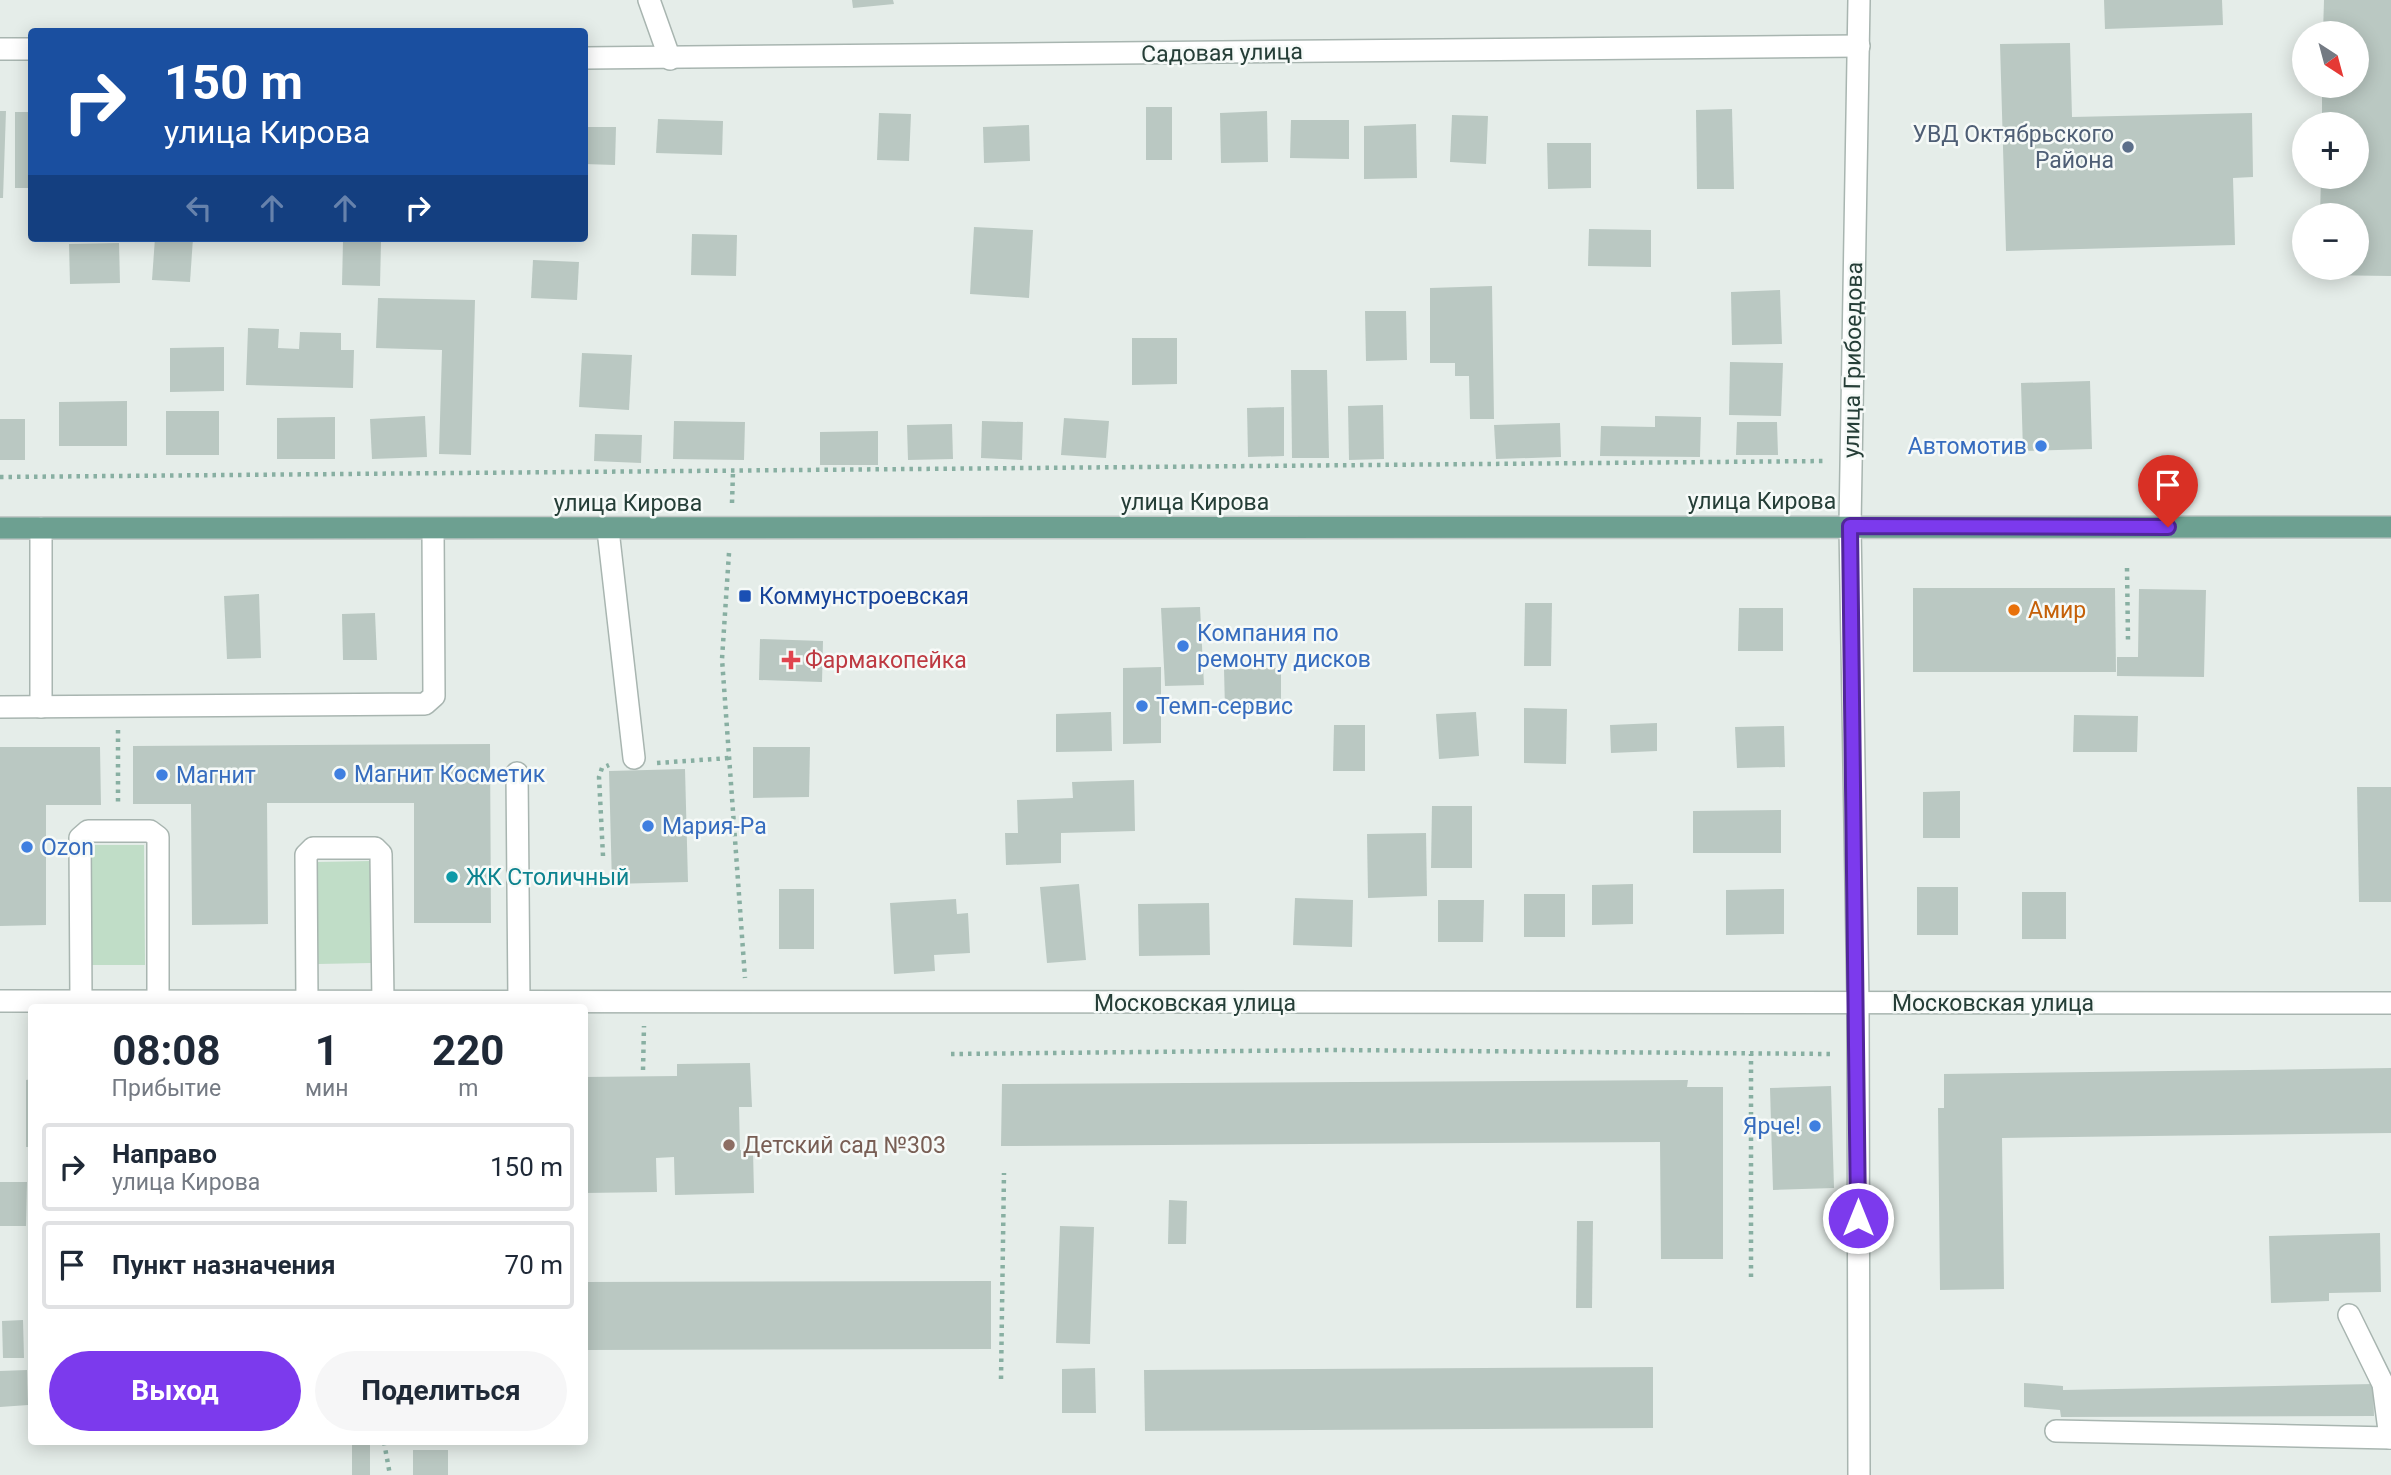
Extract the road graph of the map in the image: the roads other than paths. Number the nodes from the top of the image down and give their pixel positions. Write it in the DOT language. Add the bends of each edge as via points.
graph roads {
  1 [pos="649,0"];
  2 [pos="1859,0"];
  3 [pos="1859,46"];
  4 [pos="0,49"];
  5 [pos="28,49"];
  6 [pos="588,58"];
  7 [pos="670,59"];
  8 [pos="1850,526"];
  9 [pos="2391,527"];
  10 [pos="0,528"];
  11 [pos="41,528"];
  12 [pos="433,529"];
  13 [pos="608,530"];
  14 [pos="0,707"];
  15 [pos="41,707"];
  16 [pos="634,758"];
  17 [pos="517,772"];
  18 [pos="0,1001"];
  19 [pos="81,1001"];
  20 [pos="158,1001"];
  21 [pos="307,1002"];
  22 [pos="383,1002"];
  23 [pos="519,1002"];
  24 [pos="1858,1003"];
  25 [pos="2391,1003"];
  26 [pos="2349,1315"];
  27 [pos="2056,1431"];
  28 [pos="2390,1438"];
  29 [pos="1859,1475"];
  1 -- 7 [label="street"];
  2 -- 3 [label="street, улица Грибоедова"];
  3 -- 7 [label="street, Садовая улица"];
  3 -- 8 [label="street, улица Грибоедова"];
  4 -- 5 [label="street"];
  6 -- 7 [label="street, Садовая улица"];
  8 -- 9 [label="main road, улица Кирова"];
  8 -- 13 [label="main road, улица Кирова"];
  8 -- 24 [label="street, улица Грибоедова"];
  10 -- 11 [label="main road, улица Кирова"];
  11 -- 12 [label="main road, улица Кирова"];
  11 -- 15 [label="street"];
  12 -- 13 [label="main road, улица Кирова"];
  12 -- 15 [label="street" via="432,701"];
  13 -- 16 [label="street"];
  14 -- 15 [label="street"];
  17 -- 23 [label="street"];
  18 -- 19 [label="street, Московская улица"];
  19 -- 20 [label="street, Московская улица"];
  19 -- 20 [label="street" via="80,838 88,831 150,831 158,837"];
  20 -- 21 [label="street, Московская улица"];
  21 -- 22 [label="street, Московская улица"];
  21 -- 22 [label="street" via="306,855 313,848 379,850"];
  22 -- 23 [label="street, Московская улица"];
  23 -- 24 [label="street, Московская улица"];
  24 -- 25 [label="street, Московская улица"];
  24 -- 29 [label="street, улица Грибоедова"];
  26 -- 28 [label="street" via="2383,1384"];
  27 -- 28 [label="street"];
}
